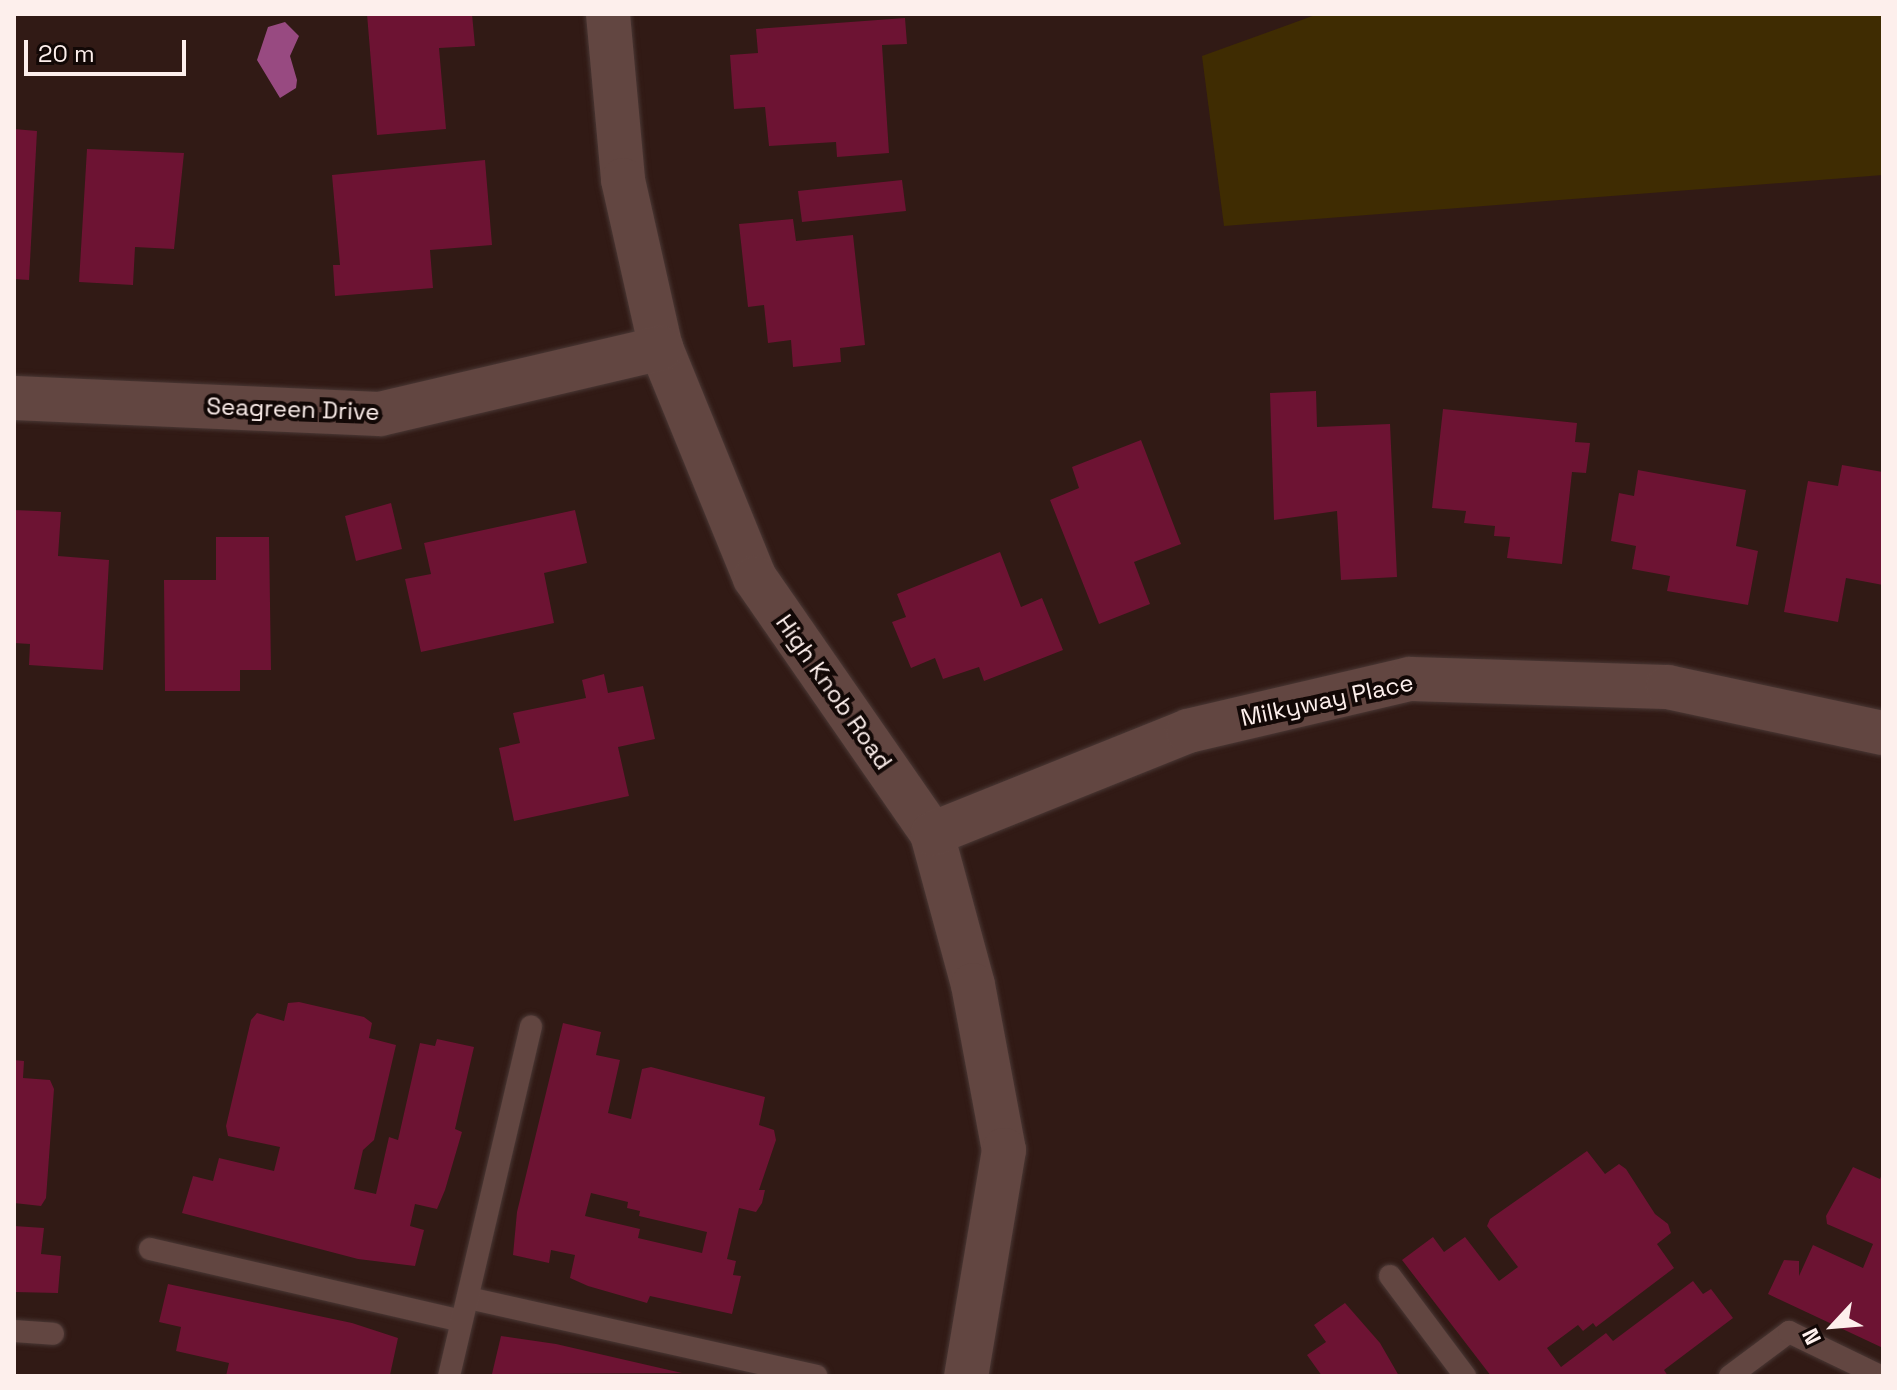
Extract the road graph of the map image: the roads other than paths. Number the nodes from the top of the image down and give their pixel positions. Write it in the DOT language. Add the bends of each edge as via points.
graph roads {
  1 [pos="608,14"];
  2 [pos="661,348"];
  3 [pos="14,398"];
  4 [pos="1883,733"];
  5 [pos="932,834"];
  6 [pos="531,1026"];
  7 [pos="150,1249"];
  8 [pos="1390,1276"];
  9 [pos="468,1298"];
  10 [pos="461,1321"];
  11 [pos="14,1331"];
  12 [pos="53,1334"];
  13 [pos="449,1376"];
  14 [pos="816,1376"];
  15 [pos="966,1376"];
  16 [pos="1465,1376"];
  17 [pos="1730,1376"];
  18 [pos="1880,1376"];
  1 -- 2 [label="street, High Knob Road" via="623,180"];
  2 -- 3 [label="street, Seagreen Drive" via="380,414"];
  2 -- 5 [label="street, High Knob Road" via="755,578"];
  4 -- 5 [label="street, Milkyway Place" via="1668,687 1410,679 1188,731"];
  5 -- 15 [label="street, High Knob Road" via="973,985 1004,1150"];
  6 -- 9 [label="lane"];
  7 -- 10 [label="lane"];
  8 -- 16 [label="lane"];
  9 -- 10 [label="lane"];
  9 -- 14 [label="lane"];
  10 -- 13 [label="lane"];
  11 -- 12 [label="lane"];
  17 -- 18 [label="lane" via="1789,1332"];
}
